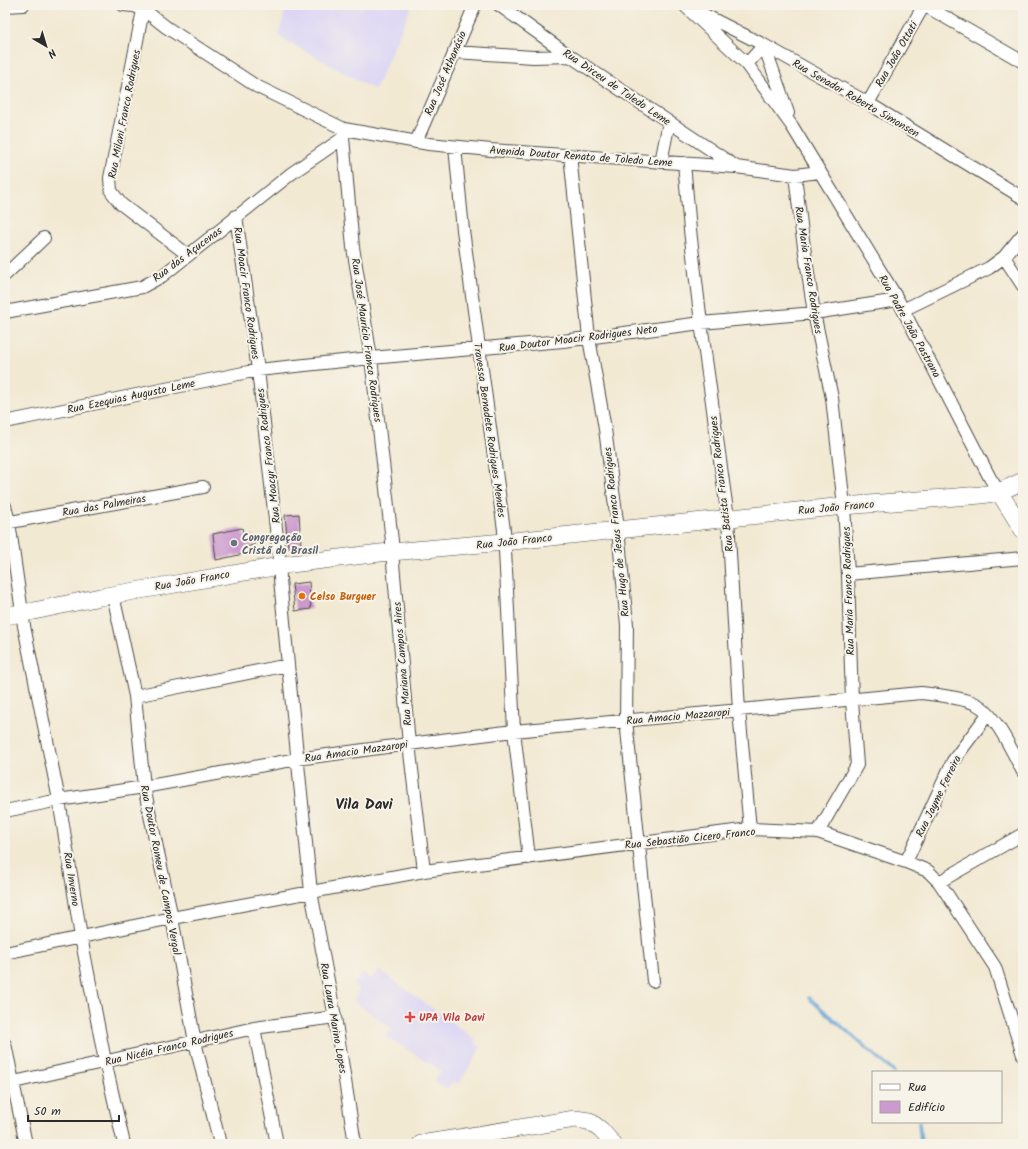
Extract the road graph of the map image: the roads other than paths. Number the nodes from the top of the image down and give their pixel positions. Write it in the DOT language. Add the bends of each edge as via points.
graph roads {
  1 [pos="23,5"];
  2 [pos="123,5"];
  3 [pos="475,5"];
  4 [pos="499,5"];
  5 [pos="685,5"];
  6 [pos="924,5"];
  7 [pos="5,6"];
  8 [pos="143,7"];
  9 [pos="764,45"];
  10 [pos="454,52"];
  11 [pos="570,56"];
  12 [pos="1023,62"];
  13 [pos="747,64"];
  14 [pos="868,103"];
  15 [pos="669,122"];
  16 [pos="792,126"];
  17 [pos="343,133"];
  18 [pos="416,142"];
  19 [pos="455,147"];
  20 [pos="570,155"];
  21 [pos="661,162"];
  22 [pos="684,163"];
  23 [pos="736,167"];
  24 [pos="820,172"];
  25 [pos="795,175"];
  26 [pos="1023,198"];
  27 [pos="236,216"];
  28 [pos="1023,234"];
  29 [pos="44,238"];
  30 [pos="188,255"];
  31 [pos="1004,257"];
  32 [pos="5,275"];
  33 [pos="1023,286"];
  34 [pos="901,305"];
  35 [pos="5,312"];
  36 [pos="814,312"];
  37 [pos="701,323"];
  38 [pos="589,338"];
  39 [pos="478,349"];
  40 [pos="371,358"];
  41 [pos="258,370"];
  42 [pos="5,422"];
  43 [pos="1023,480"];
  44 [pos="203,487"];
  45 [pos="999,492"];
  46 [pos="5,506"];
  47 [pos="844,506"];
  48 [pos="728,518"];
  49 [pos="7,522"];
  50 [pos="618,529"];
  51 [pos="1023,530"];
  52 [pos="504,542"];
  53 [pos="392,552"];
  54 [pos="1023,558"];
  55 [pos="280,565"];
  56 [pos="848,574"];
  57 [pos="113,594"];
  58 [pos="22,613"];
  59 [pos="5,616"];
  60 [pos="288,665"];
  61 [pos="135,696"];
  62 [pos="852,701"];
  63 [pos="739,711"];
  64 [pos="988,714"];
  65 [pos="626,720"];
  66 [pos="514,731"];
  67 [pos="409,744"];
  68 [pos="297,759"];
  69 [pos="1023,772"];
  70 [pos="144,787"];
  71 [pos="59,800"];
  72 [pos="5,811"];
  73 [pos="750,830"];
  74 [pos="818,832"];
  75 [pos="1023,834"];
  76 [pos="638,843"];
  77 [pos="529,858"];
  78 [pos="906,862"];
  79 [pos="424,871"];
  80 [pos="939,882"];
  81 [pos="311,892"];
  82 [pos="172,918"];
  83 [pos="82,937"];
  84 [pos="5,953"];
  85 [pos="653,981"];
  86 [pos="335,1017"];
  87 [pos="254,1028"];
  88 [pos="195,1042"];
  89 [pos="5,1044"];
  90 [pos="1023,1055"];
  91 [pos="106,1061"];
  92 [pos="9,1083"];
  93 [pos="26,1144"];
  94 [pos="124,1144"];
  95 [pos="220,1144"];
  96 [pos="277,1144"];
  97 [pos="355,1144"];
  98 [pos="420,1144"];
  99 [pos="613,1144"];
  1 -- 7 [label="street"];
  2 -- 8 [label="street"];
  3 -- 10 [label="street, Rua José Athanásio"];
  4 -- 11 [label="street, Rua Dirceu de Toledo Leme"];
  5 -- 9 [label="street, Rua Senador Roberto Simonsen"];
  5 -- 13 [label="street, Rua Padre João Pastrana"];
  6 -- 12 [label="street"];
  6 -- 14 [label="street, Rua João Ottati"];
  8 -- 17 [label="street, Avenida Doutor Renato de Toledo Leme" via="166,27 256,86"];
  8 -- 30 [label="street, Rua Milani Franco Rodrigues" via="110,178 111,191 121,204"];
  9 -- 13 [label="street"];
  9 -- 14 [label="street, Rua Senador Roberto Simonsen"];
  9 -- 16 [label="street, Rua Padre João Pastrana"];
  10 -- 11 [label="street" via="533,57"];
  10 -- 18 [label="street, Rua José Athanásio"];
  11 -- 15 [label="street, Rua Dirceu de Toledo Leme"];
  13 -- 16 [label="street, Rua Padre João Pastrana"];
  14 -- 26 [label="street, Rua Senador Roberto Simonsen"];
  15 -- 21 [label="street"];
  15 -- 23 [label="street, Rua Dirceu de Toledo Leme"];
  16 -- 24 [label="street, Rua Padre João Pastrana"];
  17 -- 18 [label="street, Avenida Doutor Renato de Toledo Leme"];
  17 -- 27 [label="street, Rua das Açucenas"];
  17 -- 40 [label="street, Rua José Maurício Franco Rodrigues" via="353,247"];
  18 -- 19 [label="street, Avenida Doutor Renato de Toledo Leme"];
  19 -- 20 [label="street, Avenida Doutor Renato de Toledo Leme"];
  19 -- 39 [label="street, Travessa Bernadete Rodrigues Mendes"];
  20 -- 21 [label="street, Avenida Doutor Renato de Toledo Leme"];
  20 -- 38 [label="street, Rua Hugo de Jesus Franco Rodrigues"];
  21 -- 22 [label="street, Avenida Doutor Renato de Toledo Leme"];
  22 -- 23 [label="street, Avenida Doutor Renato de Toledo Leme"];
  22 -- 37 [label="street, Rua Batista Franco Rodrigues"];
  23 -- 25 [label="street, Avenida Doutor Renato de Toledo Leme"];
  24 -- 25 [label="street, Avenida Doutor Renato de Toledo Leme"];
  24 -- 34 [label="street, Rua Padre João Pastrana"];
  25 -- 36 [label="street, Rua Maria Franco Rodrigues"];
  27 -- 30 [label="street, Rua das Açucenas"];
  27 -- 41 [label="street, Rua Moacir Franco Rodrigues"];
  28 -- 31 [label="street, Rua Doutor Moacir Rodrigues Neto"];
  29 -- 32 [label="street"];
  30 -- 35 [label="street, Rua das Açucenas" via="162,276 142,286"];
  31 -- 33 [label="street"];
  31 -- 34 [label="street, Rua Doutor Moacir Rodrigues Neto" via="989,268"];
  34 -- 36 [label="street, Rua Doutor Moacir Rodrigues Neto"];
  34 -- 45 [label="street, Rua Padre João Pastrana"];
  36 -- 37 [label="street, Rua Doutor Moacir Rodrigues Neto"];
  36 -- 47 [label="street, Rua Maria Franco Rodrigues" via="832,398"];
  37 -- 38 [label="street, Rua Doutor Moacir Rodrigues Neto"];
  37 -- 48 [label="street, Rua Batista Franco Rodrigues"];
  38 -- 39 [label="street, Rua Doutor Moacir Rodrigues Neto"];
  38 -- 50 [label="street, Rua Hugo de Jesus Franco Rodrigues" via="605,429"];
  39 -- 40 [label="street, Rua Doutor Moacir Rodrigues Neto"];
  39 -- 52 [label="street, Travessa Bernadete Rodrigues Mendes"];
  40 -- 41 [label="street, Rua Doutor Moacir Rodrigues Neto"];
  40 -- 53 [label="street, Rua José Maurício Franco Rodrigues"];
  41 -- 42 [label="street, Rua Ezequias Augusto Leme"];
  41 -- 55 [label="street, Rua Moacyr Franco Rodrigues"];
  43 -- 45 [label="street, Rua João Franco"];
  44 -- 49 [label="street, Rua das Palmeiras"];
  45 -- 47 [label="street, Rua João Franco"];
  45 -- 51 [label="street, Rua Padre João Pastrana"];
  46 -- 49 [label="street, Rua Inverno"];
  47 -- 48 [label="street, Rua João Franco"];
  47 -- 56 [label="street, Rua Maria Franco Rodrigues"];
  48 -- 50 [label="street, Rua João Franco"];
  48 -- 63 [label="street, Rua Batista Franco Rodrigues"];
  49 -- 58 [label="street, Rua Inverno"];
  50 -- 52 [label="street, Rua João Franco"];
  50 -- 65 [label="street, Rua Hugo de Jesus Franco Rodrigues" via="626,625"];
  52 -- 53 [label="street, Rua João Franco"];
  52 -- 66 [label="street, Travessa Bernadete Rodrigues Mendes"];
  53 -- 55 [label="street, Rua João Franco"];
  53 -- 67 [label="street, Rua Mariana Campos Aires"];
  54 -- 56 [label="street"];
  55 -- 57 [label="street, Rua João Franco"];
  55 -- 60 [label="street, Rua Moacyr Franco Rodrigues"];
  56 -- 62 [label="street, Rua Maria Franco Rodrigues"];
  57 -- 58 [label="street, Rua João Franco"];
  57 -- 61 [label="street, Rua Doutor Romeu de Campos Vergal"];
  58 -- 59 [label="street, Rua João Franco"];
  58 -- 71 [label="street, Rua Inverno"];
  60 -- 61 [label="street"];
  60 -- 68 [label="street, Rua Moacyr Franco Rodrigues"];
  61 -- 70 [label="street, Rua Doutor Romeu de Campos Vergal"];
  62 -- 63 [label="street, Rua Amacio Mazzaropi"];
  62 -- 64 [label="street, Rua Amacio Mazzaropi" via="921,693 976,704"];
  62 -- 74 [label="street, Rua Maria Franco Rodrigues" via="857,765"];
  63 -- 65 [label="street, Rua Amacio Mazzaropi"];
  63 -- 73 [label="street, Rua Batista Franco Rodrigues"];
  64 -- 69 [label="street, Rua Amacio Mazzaropi" via="1001,731"];
  64 -- 78 [label="street, Rua Jayme Ferreira" via="952,761"];
  65 -- 66 [label="street, Rua Amacio Mazzaropi"];
  65 -- 76 [label="street, Rua Hugo de Jesus Franco Rodrigues"];
  66 -- 67 [label="street, Rua Amacio Mazzaropi"];
  66 -- 77 [label="street, Travessa Bernadete Rodrigues Mendes"];
  67 -- 68 [label="street, Rua Amacio Mazzaropi"];
  67 -- 79 [label="street, Rua Mariana Campos Aires"];
  68 -- 70 [label="street, Rua Amacio Mazzaropi"];
  68 -- 81 [label="street, Rua Laura Marino Lopes"];
  70 -- 71 [label="street, Rua Amacio Mazzaropi"];
  70 -- 82 [label="street, Rua Doutor Romeu de Campos Vergal"];
  71 -- 72 [label="street, Rua Amacio Mazzaropi"];
  71 -- 83 [label="street, Rua Inverno"];
  73 -- 74 [label="street, Rua Sebastião Cicero Franco"];
  73 -- 76 [label="street, Rua Sebastião Cicero Franco"];
  74 -- 78 [label="street, Rua Sebastião Cicero Franco"];
  75 -- 80 [label="street"];
  76 -- 77 [label="street, Rua Sebastião Cicero Franco"];
  76 -- 85 [label="street, Rua Hugo de Jesus Franco Rodrigues"];
  77 -- 79 [label="street, Rua Sebastião Cicero Franco"];
  78 -- 80 [label="street, Rua Sebastião Cicero Franco" via="928,871"];
  79 -- 81 [label="street, Rua Sebastião Cicero Franco"];
  80 -- 90 [label="street, Rua Sebastião Cicero Franco" via="995,967"];
  81 -- 82 [label="street, Rua Sebastião Cicero Franco"];
  81 -- 86 [label="street, Rua Laura Marino Lopes"];
  82 -- 83 [label="street, Rua Sebastião Cicero Franco"];
  82 -- 88 [label="street, Rua Doutor Romeu de Campos Vergal"];
  83 -- 84 [label="street, Rua Sebastião Cicero Franco"];
  83 -- 91 [label="street, Rua Inverno"];
  86 -- 87 [label="street, Rua Nicéia Franco Rodrigues"];
  86 -- 97 [label="street, Rua Laura Marino Lopes"];
  87 -- 88 [label="street, Rua Nicéia Franco Rodrigues"];
  87 -- 96 [label="street"];
  88 -- 91 [label="street, Rua Nicéia Franco Rodrigues"];
  88 -- 95 [label="street, Rua Doutor Romeu de Campos Vergal"];
  89 -- 92 [label="street"];
  91 -- 92 [label="street, Rua Nicéia Franco Rodrigues"];
  91 -- 94 [label="street, Rua Inverno"];
  92 -- 93 [label="street"];
  98 -- 99 [label="street" via="575,1119 588,1121 601,1130"];
}
